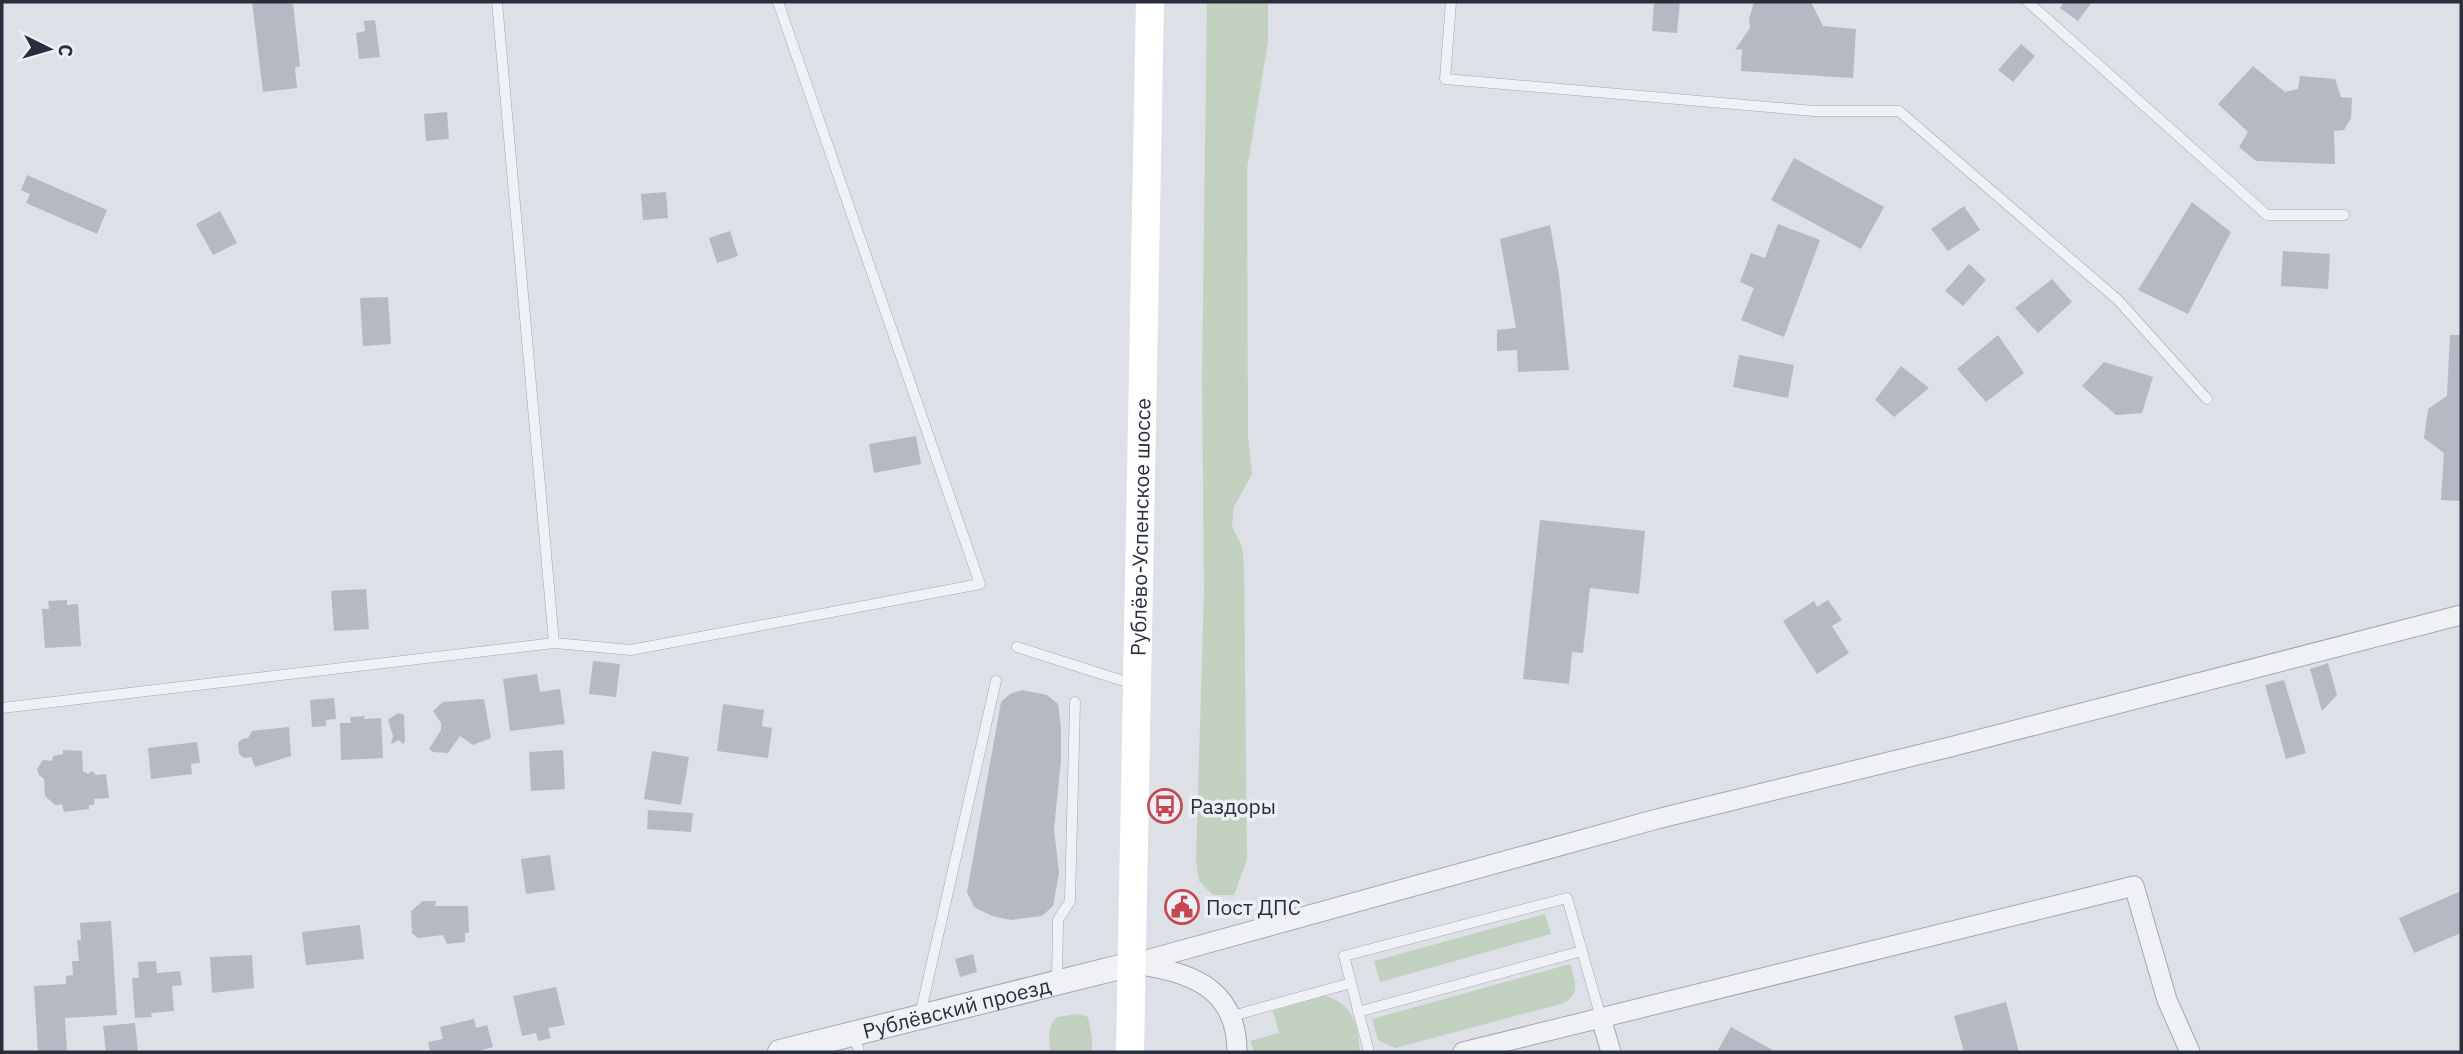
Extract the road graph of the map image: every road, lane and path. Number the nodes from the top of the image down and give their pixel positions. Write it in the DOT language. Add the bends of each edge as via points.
graph roads {
  1 [pos="497,2"];
  2 [pos="778,2"];
  3 [pos="1150,2"];
  4 [pos="1451,2"];
  5 [pos="2028,2"];
  6 [pos="2344,215"];
  7 [pos="2207,399"];
  8 [pos="2461,615"];
  9 [pos="554,643"];
  10 [pos="1017,647"];
  11 [pos="996,681"];
  12 [pos="1137,685"];
  13 [pos="1075,702"];
  14 [pos="2,708"];
  15 [pos="1582,951"];
  16 [pos="1132,964"];
  17 [pos="1057,983"];
  18 [pos="1351,983"];
  19 [pos="1358,1012"];
  20 [pos="1232,1016"];
  21 [pos="1601,1017"];
  22 [pos="920,1018"];
  23 [pos="857,1043"];
  24 [pos="780,1052"];
  25 [pos="1130,1052"];
  26 [pos="1237,1052"];
  27 [pos="1369,1052"];
  28 [pos="1463,1052"];
  29 [pos="1611,1052"];
  30 [pos="2190,1052"];
  1 -- 9 [label="lane"];
  2 -- 9 [label="lane" via="980,584 631,650"];
  3 -- 12 [label="main road, Рублёво-Успенское шоссе"];
  4 -- 7 [label="lane" via="1445,79 1814,111 1899,111 2118,300"];
  5 -- 6 [label="lane" via="2267,215"];
  8 -- 16 [label="street" via="1657,819"];
  9 -- 14 [label="lane"];
  10 -- 12 [label="lane"];
  11 -- 22 [label="lane"];
  12 -- 16 [label="main road, Рублёво-Успенское шоссе"];
  13 -- 17 [label="lane" via="1070,901 1058,920"];
  15 -- 18 [label="lane" via="1567,898 1344,956"];
  15 -- 19 [label="lane"];
  15 -- 21 [label="lane"];
  16 -- 17 [label="street, Рублёвский проезд"];
  16 -- 20 [label="street" via="1194,978 1219,996"];
  16 -- 25 [label="main road, Рублёво-Успенское шоссе"];
  17 -- 22 [label="street, Рублёвский проезд"];
  18 -- 19 [label="lane"];
  18 -- 20 [label="lane"];
  19 -- 27 [label="lane"];
  20 -- 26 [label="street"];
  21 -- 28 [label="street"];
  21 -- 29 [label="street"];
  21 -- 30 [label="street" via="2134,886 2168,1000"];
  22 -- 23 [label="street, Рублёвский проезд"];
  23 -- 24 [label="street, Рублёвский проезд"];
}
